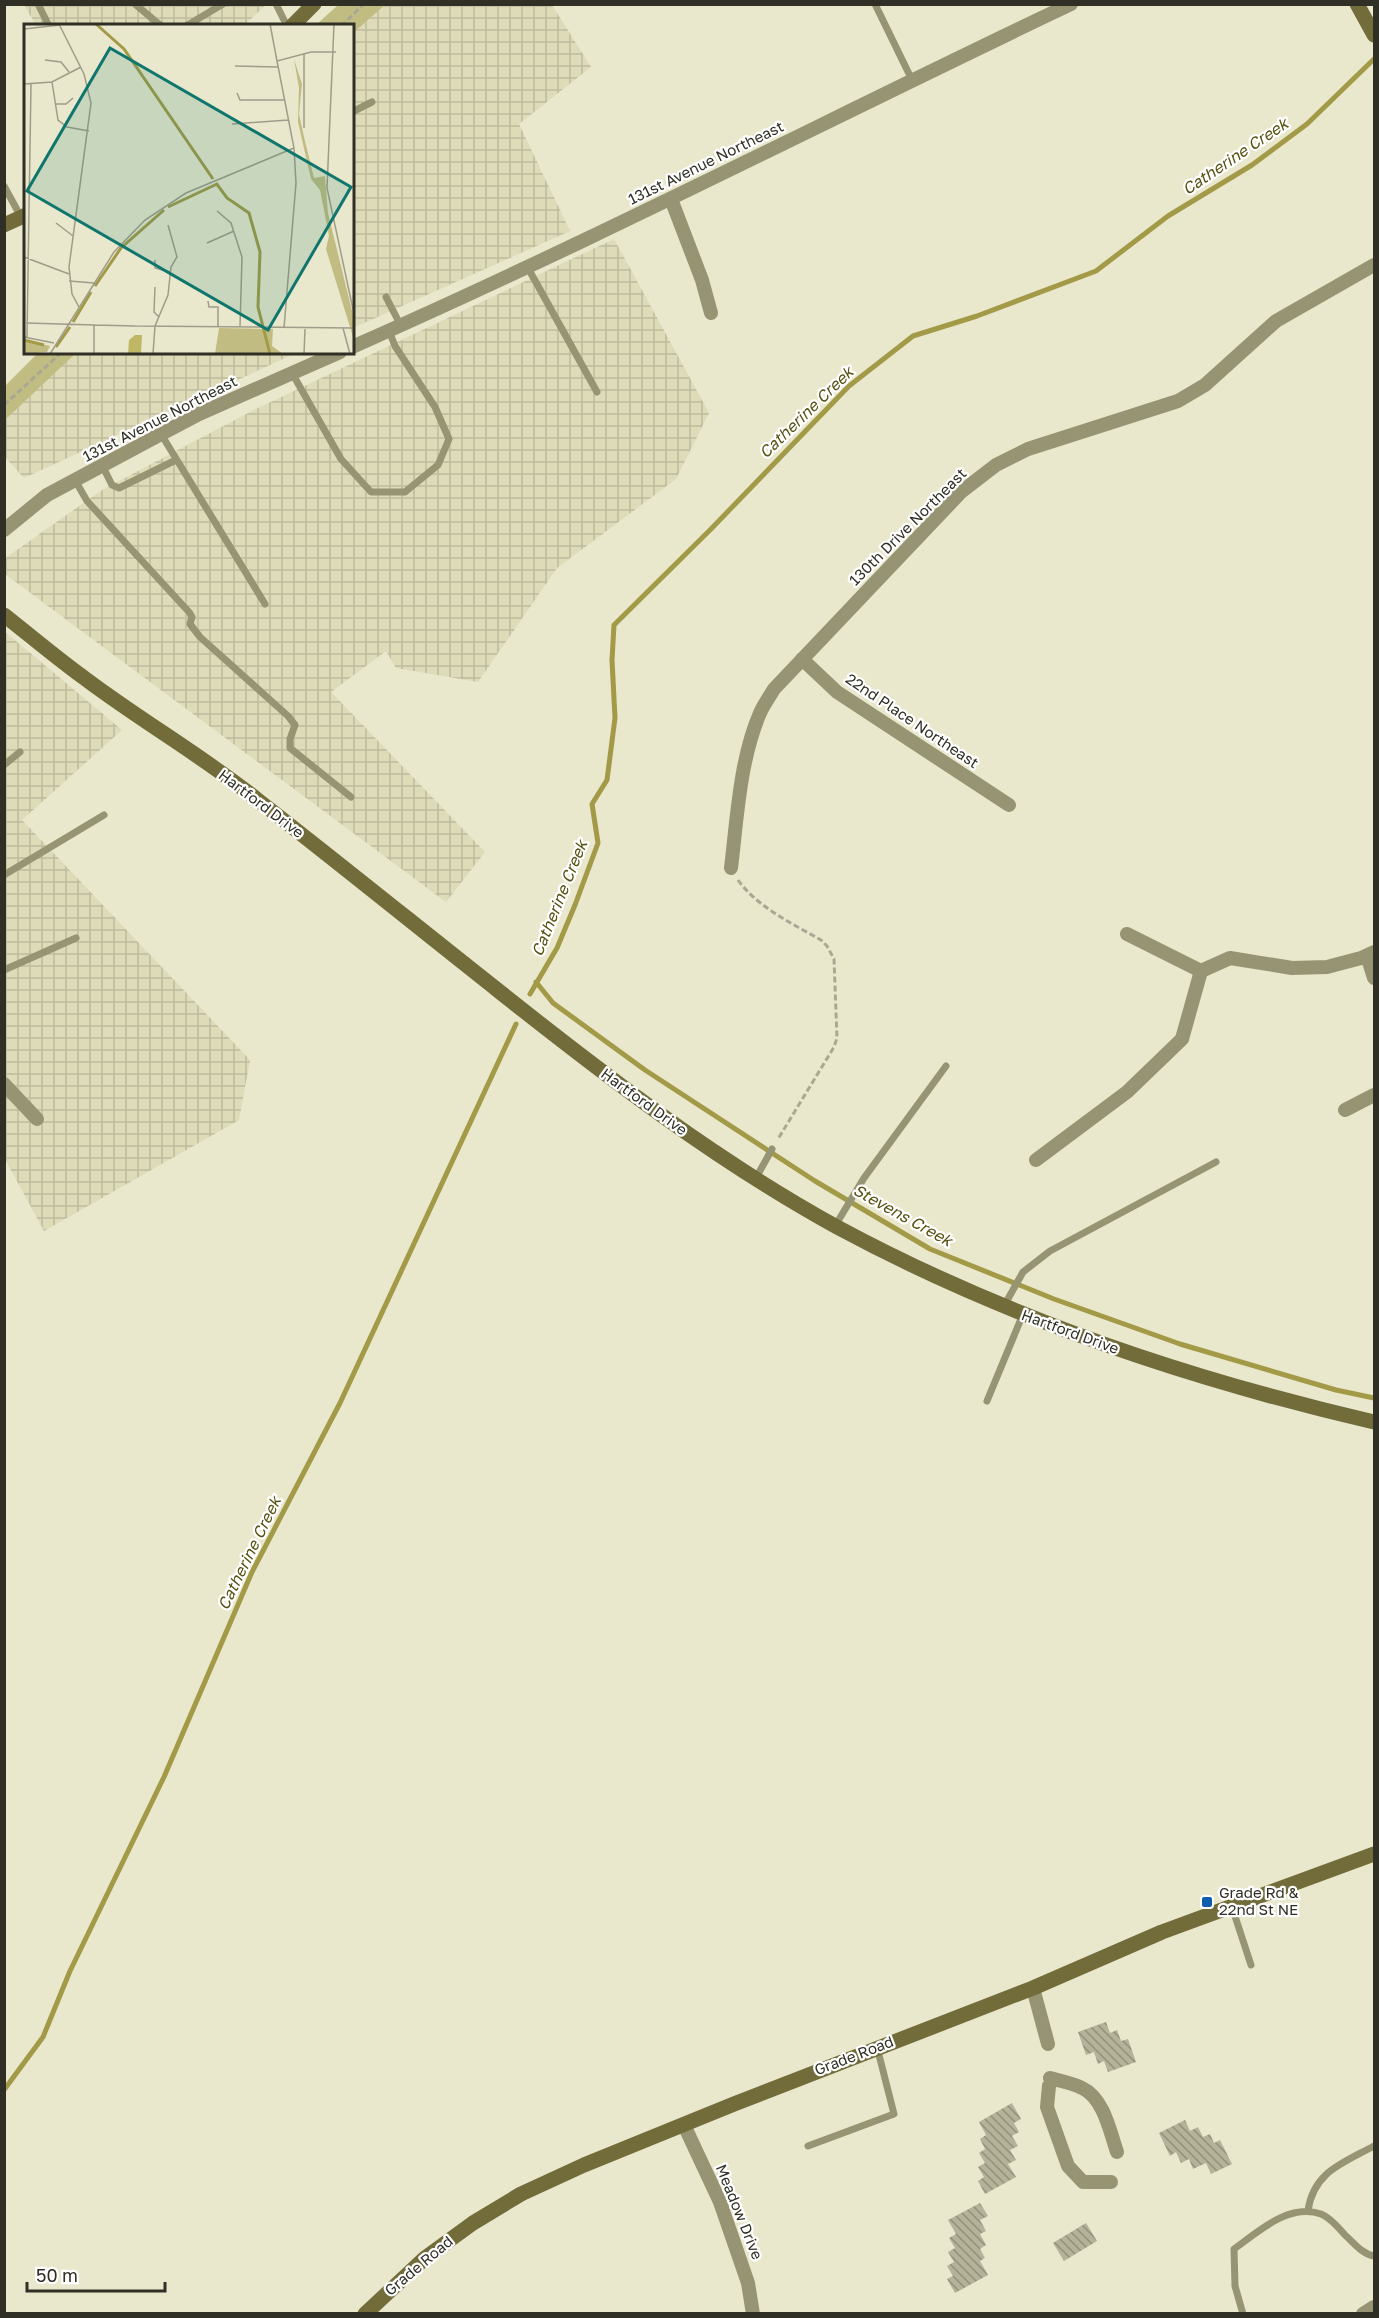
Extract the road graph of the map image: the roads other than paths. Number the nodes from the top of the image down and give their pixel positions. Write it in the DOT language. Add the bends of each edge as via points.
graph roads {
  1 [pos="38,4"];
  2 [pos="135,4"];
  3 [pos="223,4"];
  4 [pos="276,4"];
  5 [pos="314,4"];
  6 [pos="875,4"];
  7 [pos="1062,6"];
  8 [pos="1359,7"];
  9 [pos="48,24"];
  10 [pos="159,24"];
  11 [pos="189,24"];
  12 [pos="289,24"];
  13 [pos="292,24"];
  14 [pos="1374,35"];
  15 [pos="912,80"];
  16 [pos="372,102"];
  17 [pos="354,111"];
  18 [pos="4,186"];
  19 [pos="671,199"];
  20 [pos="23,216"];
  21 [pos="4,225"];
  22 [pos="1374,265"];
  23 [pos="528,268"];
  24 [pos="386,297"];
  25 [pos="711,313"];
  26 [pos="395,328"];
  27 [pos="354,346"];
  28 [pos="332,354"];
  29 [pos="317,358"];
  30 [pos="292,373"];
  31 [pos="597,392"];
  32 [pos="161,434"];
  33 [pos="176,460"];
  34 [pos="102,465"];
  35 [pos="75,480"];
  36 [pos="4,530"];
  37 [pos="265,604"];
  38 [pos="4,615"];
  39 [pos="802,660"];
  40 [pos="20,752"];
  41 [pos="4,765"];
  42 [pos="351,797"];
  43 [pos="1009,805"];
  44 [pos="104,815"];
  45 [pos="731,868"];
  46 [pos="4,875"];
  47 [pos="1127,934"];
  48 [pos="76,938"];
  49 [pos="1371,954"];
  50 [pos="4,970"];
  51 [pos="1201,971"];
  52 [pos="1374,978"];
  53 [pos="945,1066"];
  54 [pos="4,1084"];
  55 [pos="1374,1095"];
  56 [pos="1345,1110"];
  57 [pos="37,1119"];
  58 [pos="772,1149"];
  59 [pos="1036,1160"];
  60 [pos="1216,1162"];
  61 [pos="756,1178"];
  62 [pos="839,1219"];
  63 [pos="1006,1301"];
  64 [pos="1023,1314"];
  65 [pos="987,1401"];
  66 [pos="1374,1422"];
  67 [pos="1374,1854"];
  68 [pos="1232,1906"];
  69 [pos="1251,1965"];
  70 [pos="1033,1988"];
  71 [pos="1048,2044"];
  72 [pos="877,2047"];
  73 [pos="684,2125"];
  74 [pos="808,2146"];
  75 [pos="1374,2146"];
  76 [pos="1117,2152"];
  77 [pos="1111,2182"];
  78 [pos="1308,2211"];
  79 [pos="1374,2256"];
  80 [pos="1374,2307"];
  81 [pos="365,2313"];
  82 [pos="753,2313"];
  83 [pos="1243,2313"];
  84 [pos="1363,2313"];
  1 -- 9 [label="lane"];
  2 -- 10 [label="lane"];
  3 -- 11 [label="lane"];
  4 -- 12 [label="lane"];
  5 -- 13 [label="main road"];
  6 -- 15 [label="lane"];
  7 -- 15 [label="street, 131st Avenue Northeast"];
  8 -- 14 [label="main road"];
  15 -- 19 [label="street, 131st Avenue Northeast"];
  16 -- 17 [label="lane"];
  18 -- 20 [label="lane"];
  19 -- 23 [label="street, 131st Avenue Northeast"];
  19 -- 25 [label="street"];
  20 -- 21 [label="main road"];
  22 -- 39 [label="street, 130th Drive Northeast" via="1276,321 1205,385 1178,402 1028,450 996,465 962,492"];
  23 -- 26 [label="street, 131st Avenue Northeast"];
  23 -- 31 [label="lane"];
  24 -- 26 [label="lane"];
  26 -- 27 [label="street, 131st Avenue Northeast"];
  26 -- 30 [label="lane" via="395,346 435,407 449,439 438,465 405,492 370,492 341,459"];
  28 -- 29 [label="street, 131st Avenue Northeast"];
  29 -- 30 [label="street, 131st Avenue Northeast"];
  30 -- 32 [label="street, 131st Avenue Northeast"];
  32 -- 33 [label="lane"];
  32 -- 34 [label="street, 131st Avenue Northeast"];
  33 -- 34 [label="lane" via="119,488 112,485"];
  33 -- 37 [label="lane"];
  34 -- 35 [label="street, 131st Avenue Northeast"];
  35 -- 36 [label="street, 131st Avenue Northeast" via="47,495"];
  35 -- 42 [label="lane" via="87,501 189,612 190,624 200,637 288,716 295,725 290,748"];
  38 -- 61 [label="main road, Hartford Drive" via="86,680 254,797 651,1108"];
  39 -- 43 [label="street, 22nd Place Northeast" via="837,692"];
  39 -- 45 [label="street, 130th Drive Northeast" via="774,689 760,711 750,742"];
  40 -- 41 [label="lane"];
  44 -- 46 [label="lane"];
  47 -- 51 [label="street"];
  48 -- 50 [label="lane"];
  49 -- 51 [label="street" via="1327,967 1292,968 1230,958"];
  49 -- 52 [label="street"];
  51 -- 59 [label="street" via="1182,1039 1127,1092"];
  53 -- 62 [label="lane"];
  54 -- 57 [label="street"];
  55 -- 56 [label="street"];
  58 -- 61 [label="lane"];
  60 -- 63 [label="lane" via="1050,1251 1023,1272"];
  61 -- 62 [label="main road, Hartford Drive"];
  62 -- 63 [label="main road, Hartford Drive" via="926,1272"];
  63 -- 64 [label="main road, Hartford Drive"];
  64 -- 65 [label="lane"];
  64 -- 66 [label="main road, Hartford Drive" via="1098,1344 1291,1403"];
  67 -- 68 [label="main road, Grade Road"];
  68 -- 69 [label="lane"];
  68 -- 70 [label="main road, Grade Road"];
  70 -- 71 [label="street"];
  70 -- 72 [label="main road, Grade Road"];
  72 -- 73 [label="main road, Grade Road"];
  72 -- 74 [label="lane" via="894,2114"];
  73 -- 81 [label="main road, Grade Road" via="521,2194 425,2258"];
  73 -- 82 [label="street, Meadow Drive" via="720,2202 748,2283"];
  75 -- 78 [label="lane" via="1317,2182"];
  76 -- 77 [label="street" via="1095,2099 1083,2088 1049,2082 1047,2107 1068,2166 1083,2182"];
  78 -- 79 [label="lane" via="1323,2214 1358,2248"];
  78 -- 83 [label="lane" via="1285,2215 1234,2249 1235,2286"];
  80 -- 84 [label="street"];
}
